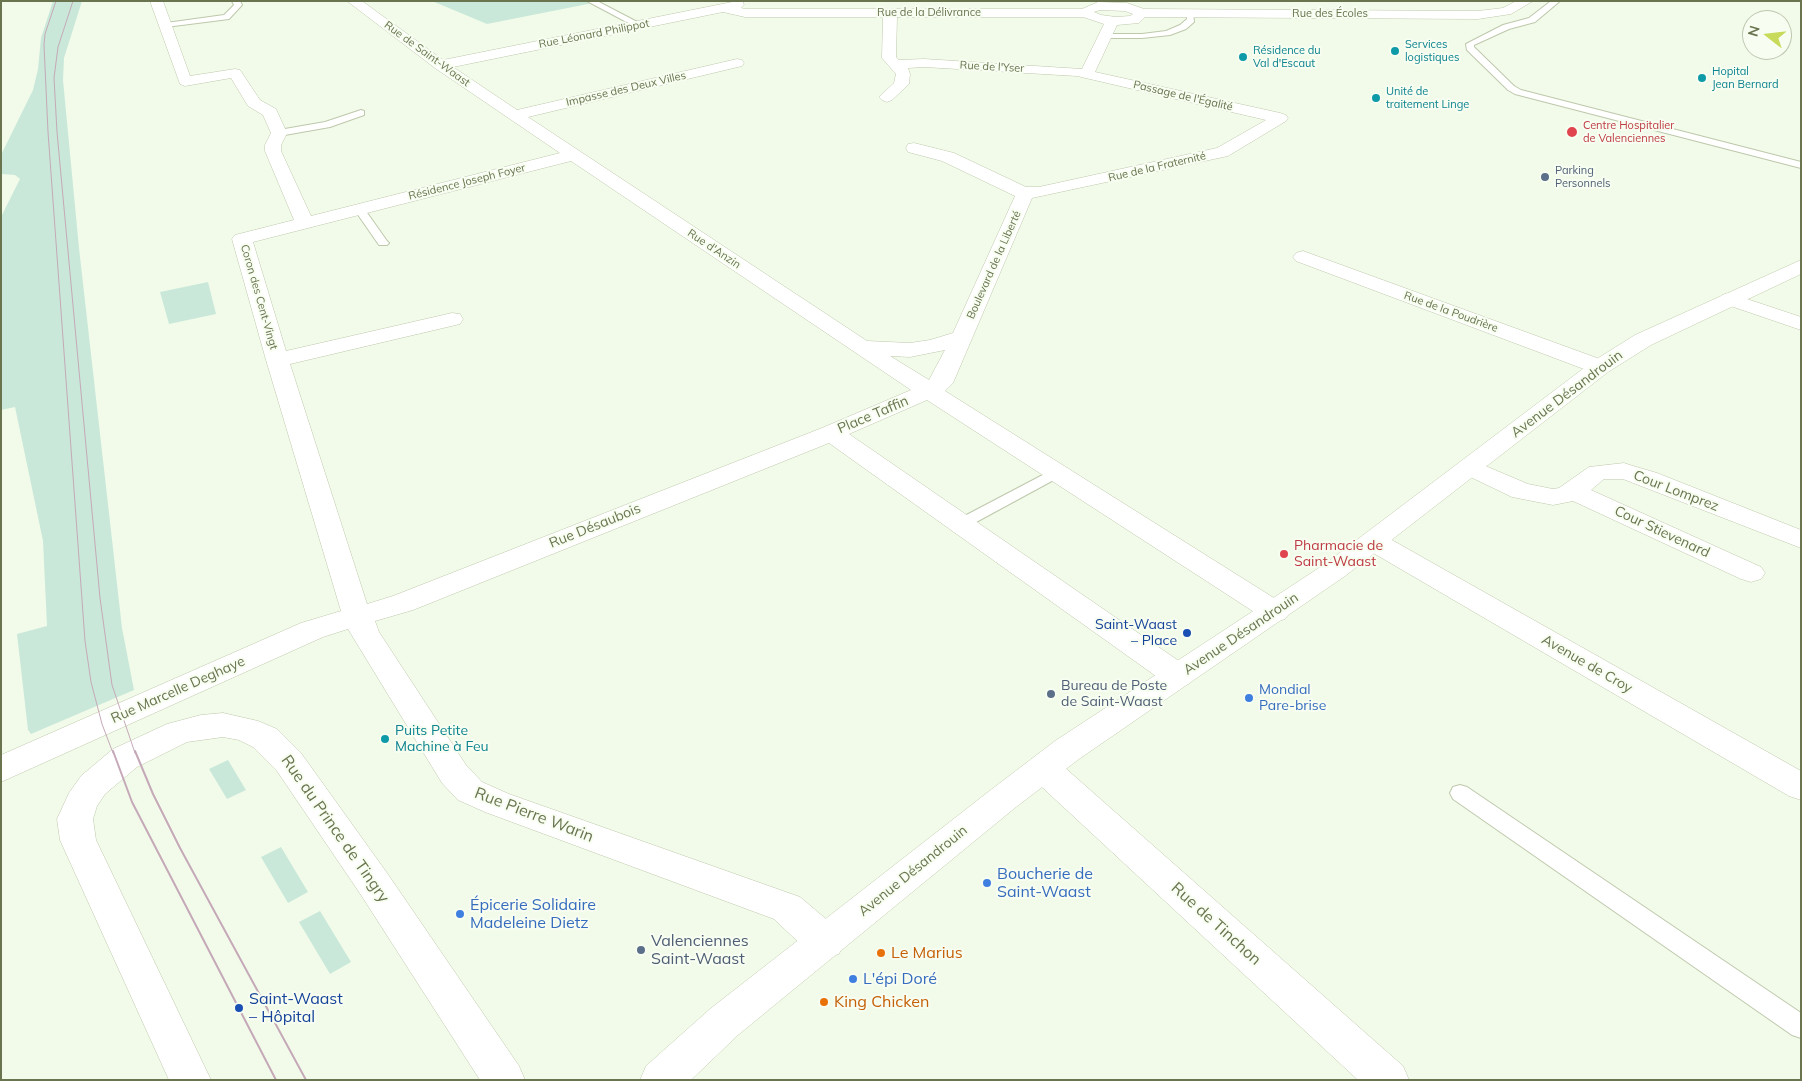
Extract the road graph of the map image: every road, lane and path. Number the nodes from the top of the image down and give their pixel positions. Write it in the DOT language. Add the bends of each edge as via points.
graph roads {
  1 [pos="156,1"];
  2 [pos="236,1"];
  3 [pos="353,1"];
  4 [pos="591,1"];
  5 [pos="1301,1"];
  6 [pos="1556,1"];
  7 [pos="752,2"];
  8 [pos="1105,3"];
  9 [pos="1522,4"];
  10 [pos="1135,7"];
  11 [pos="722,8"];
  12 [pos="771,12"];
  13 [pos="890,13"];
  14 [pos="1087,13"];
  15 [pos="1190,14"];
  16 [pos="1283,14"];
  17 [pos="1112,21"];
  18 [pos="166,25"];
  19 [pos="639,25"];
  20 [pos="1105,36"];
  21 [pos="737,63"];
  22 [pos="896,64"];
  23 [pos="440,65"];
  24 [pos="1087,74"];
  25 [pos="887,97"];
  26 [pos="508,110"];
  27 [pos="361,113"];
  28 [pos="1280,118"];
  29 [pos="277,137"];
  30 [pos="914,148"];
  31 [pos="574,155"];
  32 [pos="1801,165"];
  33 [pos="1025,192"];
  34 [pos="359,209"];
  35 [pos="305,223"];
  36 [pos="384,243"];
  37 [pos="1303,258"];
  38 [pos="1801,266"];
  39 [pos="1729,300"];
  40 [pos="452,319"];
  41 [pos="1536,323"];
  42 [pos="1801,324"];
  43 [pos="962,337"];
  44 [pos="862,348"];
  45 [pos="277,360"];
  46 [pos="1609,361"];
  47 [pos="928,391"];
  48 [pos="831,432"];
  49 [pos="1469,467"];
  50 [pos="1056,472"];
  51 [pos="1572,491"];
  52 [pos="326,518"];
  53 [pos="961,524"];
  54 [pos="1801,540"];
  55 [pos="1373,541"];
  56 [pos="1751,573"];
  57 [pos="1275,612"];
  58 [pos="357,617"];
  59 [pos="1178,676"];
  60 [pos="1043,768"];
  61 [pos="1,769"];
  62 [pos="1801,787"];
  63 [pos="1460,793"];
  64 [pos="825,942"];
  65 [pos="1801,1027"];
  66 [pos="190,1080"];
  67 [pos="504,1080"];
  68 [pos="661,1080"];
  69 [pos="1388,1080"];
  1 -- 18 [label="street"];
  2 -- 18 [label="lane" via="238,5 226,17"];
  3 -- 23 [label="street, Rue de Saint-Waast"];
  4 -- 19 [label="lane"];
  5 -- 16 [label="street"];
  6 -- 32 [label="lane" via="1532,20 1506,27 1470,44 1470,48 1518,92"];
  7 -- 11 [label="street, Rue Léonard Philippot"];
  7 -- 12 [label="street, Rue de la Délivrance" via="756,10"];
  8 -- 10 [label="street, Rue des Écoles"];
  8 -- 14 [label="street"];
  9 -- 16 [label="street, Rue des Écoles" via="1501,12 1478,15"];
  10 -- 15 [label="street, Rue des Écoles"];
  10 -- 17 [label="street" via="1140,17"];
  11 -- 12 [label="street, Rue de la Délivrance" via="739,12"];
  11 -- 19 [label="street, Rue Léonard Philippot"];
  12 -- 13 [label="street, Rue de la Délivrance"];
  13 -- 14 [label="street, Rue de la Délivrance"];
  13 -- 22 [label="street" via="889,58"];
  14 -- 17 [label="street"];
  15 -- 16 [label="street, Rue des Écoles"];
  15 -- 20 [label="lane" via="1191,20 1183,27 1166,33"];
  17 -- 20 [label="street"];
  18 -- 29 [label="street" via="185,81 235,73 254,103 270,112"];
  19 -- 23 [label="street, Rue Léonard Philippot"];
  20 -- 24 [label="street"];
  21 -- 26 [label="street, Impasse des Deux Villes"];
  22 -- 24 [label="street, Rue de l'Yser"];
  22 -- 25 [label="street" via="902,71 903,82"];
  23 -- 26 [label="street, Rue de Saint-Waast"];
  24 -- 28 [label="street, Passage de l'Égalité"];
  26 -- 31 [label="street, Rue d'Anzin"];
  27 -- 29 [label="lane"];
  28 -- 33 [label="street, Rue de la Fraternité" via="1222,152 1048,191"];
  29 -- 35 [label="street" via="273,151"];
  30 -- 33 [label="street, Rue de la Fraternité" via="948,157 1003,186"];
  31 -- 34 [label="street, Résidence Joseph Foyer"];
  31 -- 44 [label="street, Rue d'Anzin"];
  33 -- 43 [label="street, Boulevard de la Liberté"];
  34 -- 35 [label="street, Résidence Joseph Foyer"];
  34 -- 36 [label="lane"];
  35 -- 45 [label="street, Coron des Cent-Vingt" via="242,239"];
  37 -- 46 [label="street, Rue de la Poudrière"];
  38 -- 39 [label="street, Avenue Désandrouin"];
  39 -- 42 [label="street"];
  39 -- 46 [label="street, Avenue Désandrouin" via="1651,336"];
  40 -- 45 [label="street, Coron des Cent-Vingt"];
  41 -- 46 [label="street"];
  43 -- 44 [label="street, Boulevard de la Liberté" via="910,350"];
  43 -- 47 [label="street, Boulevard de la Liberté" via="941,383"];
  44 -- 47 [label="street, Rue d'Anzin"];
  45 -- 52 [label="street, Coron des Cent-Vingt"];
  46 -- 49 [label="street, Avenue Désandrouin"];
  47 -- 48 [label="street, Place Taffin"];
  47 -- 50 [label="street"];
  48 -- 53 [label="street, Place Taffin"];
  48 -- 58 [label="street, Rue Désaubois" via="403,603"];
  49 -- 51 [label="street, Cour Lomprez" via="1531,494 1562,496"];
  49 -- 55 [label="street, Avenue Désandrouin"];
  50 -- 53 [label="lane"];
  50 -- 57 [label="street"];
  51 -- 54 [label="street, Cour Lomprez" via="1598,472 1624,471"];
  51 -- 56 [label="street, Cour Stievenard"];
  52 -- 58 [label="street, Rue Pierre Warin"];
  53 -- 59 [label="street, Place Taffin"];
  55 -- 57 [label="street, Avenue Désandrouin"];
  55 -- 62 [label="street, Avenue de Croy"];
  57 -- 59 [label="street, Avenue Désandrouin"];
  58 -- 61 [label="street, Rue Marcelle Deghaye" via="312,630"];
  58 -- 64 [label="street, Rue Pierre Warin" via="454,774 470,791 497,804 770,901 792,913"];
  59 -- 60 [label="street, Avenue Désandrouin"];
  60 -- 64 [label="street, Avenue Désandrouin"];
  60 -- 69 [label="street, Rue de Tinchon"];
  63 -- 65 [label="lane"];
  64 -- 68 [label="street, Avenue Désandrouin" via="724,1022"];
  66 -- 67 [label="street, Rue du Prince de Tingry" via="78,840 74,819 81,802 94,785 125,758 179,732 223,725 246,729 265,738 290,762"];
}
